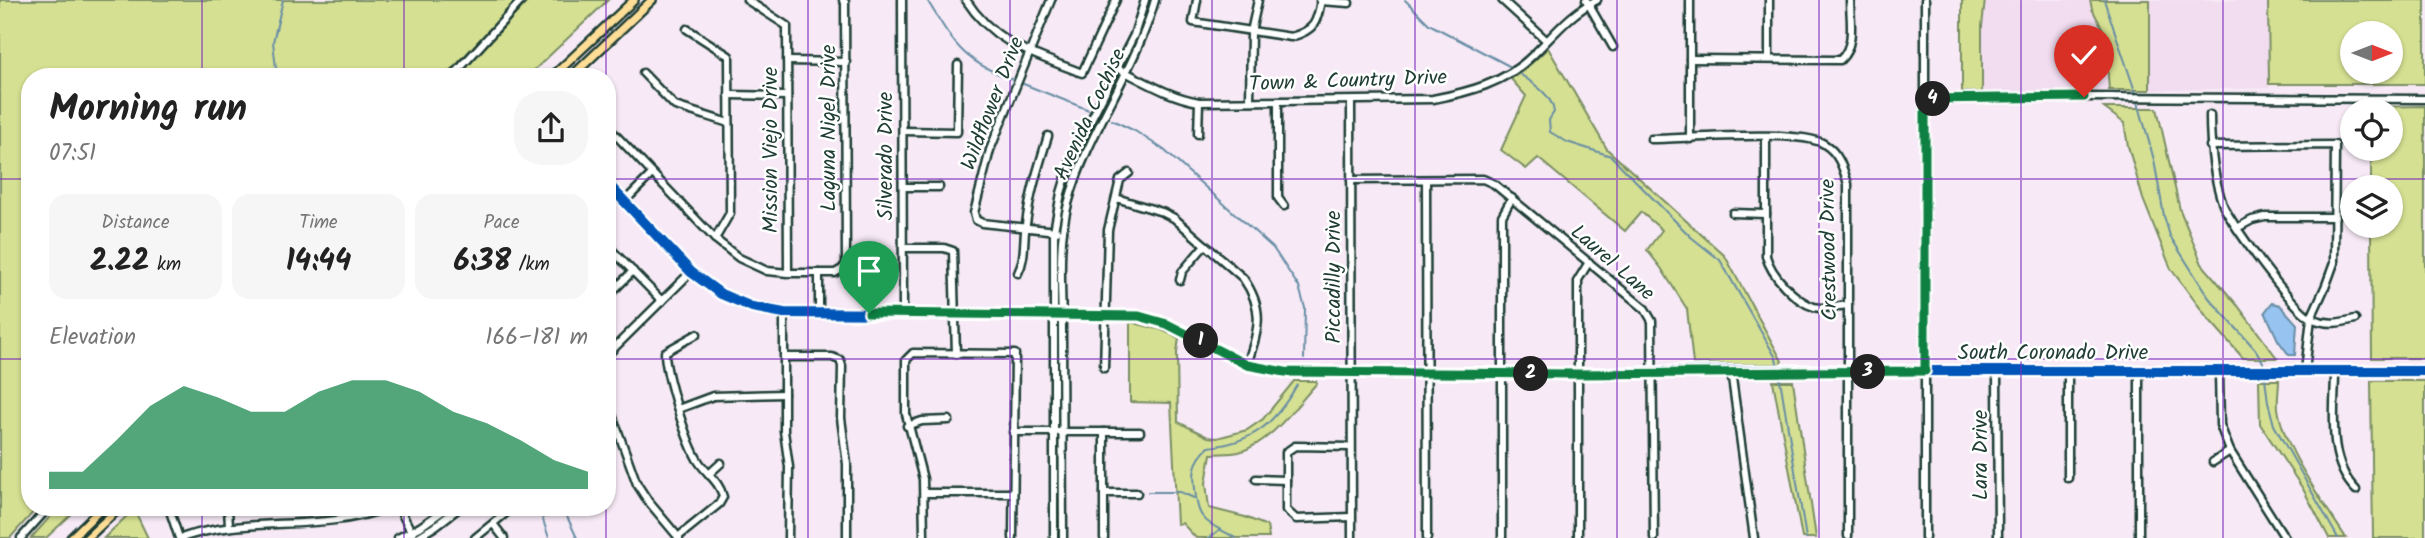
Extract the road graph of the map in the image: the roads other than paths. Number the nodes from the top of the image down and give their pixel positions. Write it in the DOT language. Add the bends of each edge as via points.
graph roads {
  1 [pos="523,0"];
  2 [pos="634,0"];
  3 [pos="652,0"];
  4 [pos="747,0"];
  5 [pos="902,0"];
  6 [pos="966,0"];
  7 [pos="1051,0"];
  8 [pos="1115,0"];
  9 [pos="1144,0"];
  10 [pos="1155,0"];
  11 [pos="1197,0"];
  12 [pos="1258,0"];
  13 [pos="1321,0"];
  14 [pos="1502,0"];
  15 [pos="1597,0"];
  16 [pos="1690,0"];
  17 [pos="1769,0"];
  18 [pos="1850,0"];
  19 [pos="1924,0"];
  20 [pos="844,1"];
  21 [pos="1587,2"];
  22 [pos="1349,3"];
  23 [pos="687,29"];
  24 [pos="1251,32"];
  25 [pos="1546,40"];
  26 [pos="1613,47"];
  27 [pos="1029,52"];
  28 [pos="1769,58"];
  29 [pos="1690,59"];
  30 [pos="787,61"];
  31 [pos="846,62"];
  32 [pos="958,65"];
  33 [pos="460,68"];
  34 [pos="562,68"];
  35 [pos="580,68"];
  36 [pos="1117,68"];
  37 [pos="643,73"];
  38 [pos="1126,73"];
  39 [pos="729,95"];
  40 [pos="787,96"];
  41 [pos="1925,99"];
  42 [pos="2425,99"];
  43 [pos="1250,101"];
  44 [pos="1278,101"];
  45 [pos="1350,101"];
  46 [pos="1199,102"];
  47 [pos="2210,114"];
  48 [pos="729,123"];
  49 [pos="903,131"];
  50 [pos="1199,134"];
  51 [pos="616,136"];
  52 [pos="1048,136"];
  53 [pos="1766,137"];
  54 [pos="1651,139"];
  55 [pos="1690,139"];
  56 [pos="2210,146"];
  57 [pos="1129,173"];
  58 [pos="652,174"];
  59 [pos="1351,180"];
  60 [pos="1426,180"];
  61 [pos="903,187"];
  62 [pos="939,187"];
  63 [pos="616,192"];
  64 [pos="1116,198"];
  65 [pos="1512,198"];
  66 [pos="625,201"];
  67 [pos="1284,206"];
  68 [pos="1733,213"];
  69 [pos="1766,214"];
  70 [pos="2335,218"];
  71 [pos="1025,227"];
  72 [pos="2237,228"];
  73 [pos="1054,231"];
  74 [pos="1063,232"];
  75 [pos="715,239"];
  76 [pos="1205,245"];
  77 [pos="903,248"];
  78 [pos="616,254"];
  79 [pos="1589,262"];
  80 [pos="633,271"];
  81 [pos="691,272"];
  82 [pos="788,273"];
  83 [pos="819,273"];
  84 [pos="1018,273"];
  85 [pos="1180,280"];
  86 [pos="616,288"];
  87 [pos="662,301"];
  88 [pos="1847,305"];
  89 [pos="784,313"];
  90 [pos="819,313"];
  91 [pos="903,313"];
  92 [pos="956,313"];
  93 [pos="1104,314"];
  94 [pos="1058,315"];
  95 [pos="2311,318"];
  96 [pos="2355,319"];
  97 [pos="697,334"];
  98 [pos="616,346"];
  99 [pos="956,354"];
  100 [pos="785,357"];
  101 [pos="1247,365"];
  102 [pos="1104,368"];
  103 [pos="1731,371"];
  104 [pos="1925,371"];
  105 [pos="2068,371"];
  106 [pos="2138,371"];
  107 [pos="2219,371"];
  108 [pos="2305,371"];
  109 [pos="2335,371"];
  110 [pos="2425,371"];
  111 [pos="1652,372"];
  112 [pos="1847,372"];
  113 [pos="1997,372"];
  114 [pos="1351,373"];
  115 [pos="1426,374"];
  116 [pos="1502,374"];
  117 [pos="1577,374"];
  118 [pos="784,394"];
  119 [pos="678,409"];
  120 [pos="949,420"];
  121 [pos="616,426"];
  122 [pos="907,426"];
  123 [pos="1013,432"];
  124 [pos="1054,432"];
  125 [pos="1063,432"];
  126 [pos="1104,432"];
  127 [pos="1140,432"];
  128 [pos="1351,447"];
  129 [pos="2230,451"];
  130 [pos="721,463"];
  131 [pos="2213,463"];
  132 [pos="709,474"];
  133 [pos="2068,478"];
  134 [pos="1256,479"];
  135 [pos="1286,480"];
  136 [pos="2356,490"];
  137 [pos="924,493"];
  138 [pos="1013,493"];
  139 [pos="1104,493"];
  140 [pos="1137,493"];
  141 [pos="41,516"];
  142 [pos="94,516"];
  143 [pos="110,516"];
  144 [pos="172,516"];
  145 [pos="228,516"];
  146 [pos="361,516"];
  147 [pos="403,516"];
  148 [pos="438,516"];
  149 [pos="448,516"];
  150 [pos="503,516"];
  151 [pos="1351,517"];
  152 [pos="494,524"];
  153 [pos="229,526"];
  154 [pos="414,536"];
  155 [pos="1848,536"];
  156 [pos="678,537"];
  157 [pos="21,538"];
  158 [pos="71,538"];
  159 [pos="87,538"];
  160 [pos="180,538"];
  161 [pos="398,538"];
  162 [pos="475,538"];
  163 [pos="503,538"];
  164 [pos="788,538"];
  165 [pos="847,538"];
  166 [pos="924,538"];
  167 [pos="1013,538"];
  168 [pos="1054,538"];
  169 [pos="1063,538"];
  170 [pos="1104,538"];
  171 [pos="1352,538"];
  172 [pos="1427,538"];
  173 [pos="1502,538"];
  174 [pos="1578,538"];
  175 [pos="1654,538"];
  176 [pos="1754,538"];
  177 [pos="1925,538"];
  178 [pos="1998,538"];
  179 [pos="2139,538"];
  180 [pos="2285,538"];
  1 -- 33 [label="street"];
  2 -- 34 [label="main road"];
  3 -- 35 [label="main road"];
  4 -- 30 [label="street, Mission Viejo Drive" via="787,26"];
  5 -- 49 [label="street, Silverado Drive"];
  6 -- 27 [label="street" via="990,30"];
  7 -- 27 [label="street, Wildflower Drive"];
  8 -- 27 [label="street" via="1082,73"];
  9 -- 36 [label="street, Avenida Cochise" via="1134,35"];
  10 -- 38 [label="street, Avenida Cochise"];
  11 -- 24 [label="street" via="1193,22"];
  12 -- 24 [label="street"];
  13 -- 22 [label="street"];
  13 -- 24 [label="street" via="1317,19 1306,33 1291,37"];
  14 -- 25 [label="street"];
  15 -- 21 [label="street, Town & Country Drive"];
  16 -- 29 [label="street"];
  17 -- 28 [label="street"];
  18 -- 28 [label="street" via="1850,45 1840,60"];
  19 -- 41 [label="street"];
  20 -- 31 [label="street, Laguna Nigel Drive"];
  21 -- 25 [label="street, Town & Country Drive"];
  21 -- 26 [label="street"];
  23 -- 39 [label="street" via="729,56"];
  24 -- 43 [label="street"];
  25 -- 45 [label="street, Town & Country Drive" via="1505,76 1467,93 1433,99"];
  27 -- 71 [label="street, Wildflower Drive" via="989,150 974,213 982,223"];
  28 -- 29 [label="street"];
  29 -- 55 [label="street"];
  30 -- 31 [label="street"];
  30 -- 40 [label="street, Mission Viejo Drive"];
  31 -- 83 [label="street, Laguna Nigel Drive" via="846,264 835,273"];
  32 -- 49 [label="street" via="957,132"];
  36 -- 38 [label="street, Town & Country Drive"];
  36 -- 73 [label="street, Avenida Cochise" via="1072,157"];
  37 -- 48 [label="street" via="675,106"];
  38 -- 46 [label="street, Town & Country Drive" via="1167,94"];
  38 -- 74 [label="street, Avenida Cochise" via="1079,169"];
  39 -- 40 [label="street"];
  39 -- 48 [label="street"];
  40 -- 82 [label="street, Mission Viejo Drive"];
  41 -- 42 [label="street"];
  41 -- 104 [label="street"];
  43 -- 44 [label="street, Town & Country Drive"];
  43 -- 46 [label="street, Town & Country Drive"];
  44 -- 45 [label="street, Town & Country Drive"];
  44 -- 67 [label="street" via="1278,198"];
  45 -- 59 [label="street, Piccadilly Drive"];
  46 -- 50 [label="street"];
  47 -- 56 [label="street"];
  48 -- 75 [label="street" via="730,213"];
  49 -- 61 [label="street, Silverado Drive"];
  51 -- 58 [label="street"];
  52 -- 71 [label="street" via="1033,181"];
  53 -- 55 [label="street, Crestwood Drive"];
  53 -- 69 [label="street"];
  53 -- 88 [label="street, Crestwood Drive" via="1823,143 1842,163 1848,184"];
  54 -- 55 [label="street, Crestwood Drive"];
  56 -- 70 [label="street" via="2335,145"];
  56 -- 72 [label="street" via="2224,208"];
  57 -- 64 [label="street" via="1120,180"];
  58 -- 66 [label="street"];
  58 -- 75 [label="street"];
  59 -- 60 [label="street, Laurel Lane"];
  59 -- 114 [label="street, Piccadilly Drive"];
  60 -- 65 [label="street, Laurel Lane" via="1483,179"];
  60 -- 115 [label="street"];
  61 -- 62 [label="street"];
  61 -- 77 [label="street, Silverado Drive"];
  63 -- 66 [label="street, South Coronado Drive"];
  64 -- 76 [label="street" via="1174,218"];
  64 -- 93 [label="street" via="1108,230"];
  65 -- 79 [label="street, Laurel Lane"];
  65 -- 116 [label="street" via="1502,216"];
  66 -- 81 [label="street, South Coronado Drive"];
  68 -- 69 [label="street"];
  69 -- 88 [label="street" via="1766,256 1777,278 1816,308"];
  70 -- 72 [label="street" via="2265,217"];
  70 -- 95 [label="street" via="2334,263"];
  71 -- 73 [label="street"];
  71 -- 84 [label="street" via="1023,265"];
  72 -- 95 [label="street" via="2296,307"];
  73 -- 74 [label="street"];
  73 -- 94 [label="street, Avenida Cochise"];
  74 -- 94 [label="street, Avenida Cochise"];
  75 -- 82 [label="street" via="752,265"];
  76 -- 85 [label="street"];
  76 -- 101 [label="street" via="1243,278 1256,300 1257,333"];
  77 -- 91 [label="street, Silverado Drive"];
  77 -- 92 [label="street" via="953,251"];
  78 -- 80 [label="street"];
  79 -- 111 [label="street, Laurel Lane" via="1645,309 1651,321"];
  79 -- 117 [label="street" via="1578,280"];
  80 -- 86 [label="street"];
  80 -- 87 [label="street"];
  81 -- 87 [label="street"];
  81 -- 89 [label="street, South Coronado Drive" via="721,294"];
  82 -- 83 [label="street"];
  83 -- 90 [label="street"];
  87 -- 98 [label="street"];
  88 -- 112 [label="street, Crestwood Drive"];
  89 -- 90 [label="street, South Coronado Drive"];
  89 -- 100 [label="street"];
  90 -- 91 [label="street, South Coronado Drive"];
  91 -- 92 [label="street, South Coronado Drive"];
  92 -- 94 [label="street, South Coronado Drive"];
  92 -- 99 [label="street"];
  93 -- 94 [label="street, South Coronado Drive"];
  93 -- 101 [label="street, South Coronado Drive" via="1139,316 1167,324"];
  93 -- 102 [label="street"];
  94 -- 124 [label="street, Avenida Cochise"];
  94 -- 125 [label="street, Avenida Cochise"];
  95 -- 96 [label="street" via="2336,324"];
  95 -- 108 [label="street"];
  97 -- 119 [label="street" via="665,352"];
  99 -- 122 [label="street" via="909,355"];
  99 -- 123 [label="street" via="1015,354"];
  100 -- 118 [label="street"];
  100 -- 165 [label="street" via="832,357 842,366"];
  101 -- 114 [label="street, South Coronado Drive" via="1285,372"];
  103 -- 111 [label="street, South Coronado Drive"];
  103 -- 112 [label="street, South Coronado Drive"];
  103 -- 176 [label="street"];
  104 -- 112 [label="street, South Coronado Drive"];
  104 -- 113 [label="street, South Coronado Drive"];
  104 -- 177 [label="street"];
  105 -- 106 [label="street, South Coronado Drive"];
  105 -- 113 [label="street, South Coronado Drive"];
  105 -- 133 [label="street"];
  106 -- 107 [label="street, South Coronado Drive"];
  106 -- 179 [label="street"];
  107 -- 108 [label="street, South Coronado Drive"];
  107 -- 129 [label="street" via="2220,425"];
  108 -- 109 [label="street, South Coronado Drive"];
  109 -- 110 [label="street, South Coronado Drive"];
  109 -- 136 [label="street" via="2335,448 2345,479"];
  111 -- 117 [label="street, South Coronado Drive"];
  111 -- 175 [label="street, Laurel Lane"];
  112 -- 155 [label="street, Crestwood Drive"];
  113 -- 178 [label="street, Lara Drive"];
  114 -- 115 [label="street, South Coronado Drive"];
  114 -- 128 [label="street, Piccadilly Drive"];
  115 -- 116 [label="street, South Coronado Drive"];
  115 -- 172 [label="street"];
  116 -- 117 [label="street, South Coronado Drive"];
  116 -- 173 [label="street"];
  117 -- 174 [label="street"];
  118 -- 119 [label="street" via="713,396"];
  118 -- 164 [label="street"];
  119 -- 132 [label="street" via="698,460"];
  120 -- 122 [label="street"];
  121 -- 156 [label="street" via="637,484"];
  122 -- 137 [label="street"];
  123 -- 124 [label="street"];
  123 -- 138 [label="street"];
  124 -- 125 [label="street"];
  124 -- 168 [label="street, Avenida Cochise"];
  125 -- 126 [label="street"];
  125 -- 169 [label="street, Avenida Cochise"];
  126 -- 127 [label="street"];
  126 -- 139 [label="street"];
  128 -- 135 [label="street" via="1295,446 1286,452"];
  128 -- 151 [label="street, Piccadilly Drive"];
  129 -- 131 [label="street"];
  129 -- 180 [label="street"];
  130 -- 132 [label="street"];
  132 -- 156 [label="street" via="723,497"];
  134 -- 135 [label="street"];
  135 -- 151 [label="street" via="1286,510 1296,519"];
  137 -- 138 [label="street"];
  137 -- 166 [label="street"];
  138 -- 167 [label="street"];
  139 -- 140 [label="street"];
  139 -- 170 [label="street"];
  141 -- 157 [label="street"];
  142 -- 158 [label="main road"];
  143 -- 159 [label="main road"];
  144 -- 160 [label="street"];
  145 -- 153 [label="street"];
  146 -- 153 [label="street"];
  147 -- 154 [label="street"];
  148 -- 154 [label="street"];
  149 -- 154 [label="street"];
  150 -- 152 [label="street"];
  151 -- 171 [label="street, Piccadilly Drive"];
  152 -- 162 [label="street"];
  152 -- 163 [label="street"];
  153 -- 160 [label="street"];
  154 -- 161 [label="street"];
}
